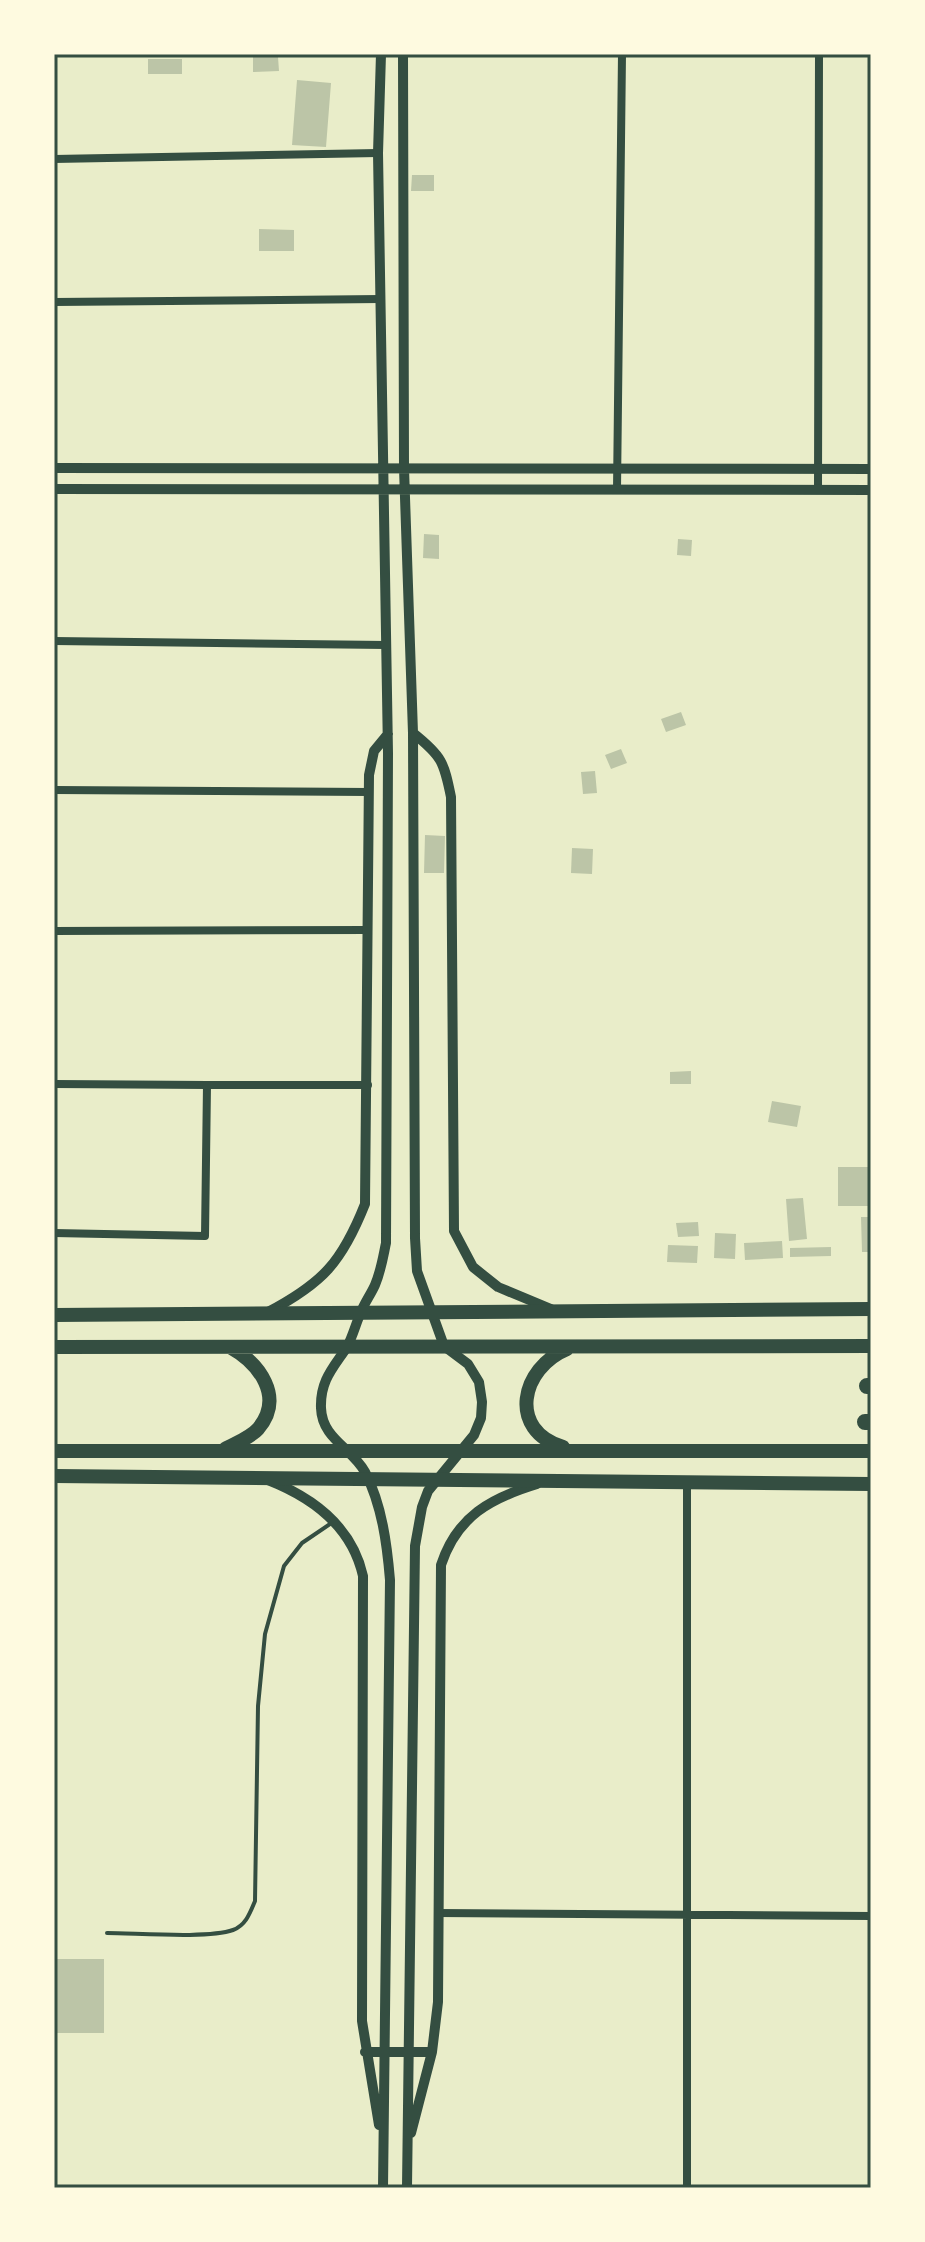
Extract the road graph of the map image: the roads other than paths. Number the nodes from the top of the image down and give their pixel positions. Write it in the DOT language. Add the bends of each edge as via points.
graph roads {
  1 [pos="381,54"];
  2 [pos="403,54"];
  3 [pos="622,54"];
  4 [pos="819,54"];
  5 [pos="378,153"];
  6 [pos="54,159"];
  7 [pos="381,299"];
  8 [pos="54,302"];
  9 [pos="54,468"];
  10 [pos="404,468"];
  11 [pos="383,469"];
  12 [pos="619,469"];
  13 [pos="819,469"];
  14 [pos="871,469"];
  15 [pos="54,489"];
  16 [pos="384,489"];
  17 [pos="404,490"];
  18 [pos="617,490"];
  19 [pos="818,490"];
  20 [pos="871,490"];
  21 [pos="54,641"];
  22 [pos="386,645"];
  23 [pos="413,733"];
  24 [pos="388,734"];
  25 [pos="54,790"];
  26 [pos="369,792"];
  27 [pos="368,930"];
  28 [pos="54,931"];
  29 [pos="54,1084"];
  30 [pos="207,1085"];
  31 [pos="368,1085"];
  32 [pos="54,1233"];
  33 [pos="552,1309"];
  34 [pos="871,1309"];
  35 [pos="267,1313"];
  36 [pos="54,1315"];
  37 [pos="230,1346"];
  38 [pos="347,1346"];
  39 [pos="444,1346"];
  40 [pos="572,1346"];
  41 [pos="871,1346"];
  42 [pos="54,1347"];
  43 [pos="54,1451"];
  44 [pos="221,1451"];
  45 [pos="348,1451"];
  46 [pos="460,1451"];
  47 [pos="575,1451"];
  48 [pos="871,1451"];
  49 [pos="54,1476"];
  50 [pos="262,1478"];
  51 [pos="551,1480"];
  52 [pos="687,1482"];
  53 [pos="871,1484"];
  54 [pos="335,1521"];
  55 [pos="438,1913"];
  56 [pos="687,1915"];
  57 [pos="871,1916"];
  58 [pos="107,1933"];
  59 [pos="365,2052"];
  60 [pos="384,2052"];
  61 [pos="408,2052"];
  62 [pos="432,2052"];
  63 [pos="383,2151"];
  64 [pos="407,2151"];
  65 [pos="383,2188"];
  66 [pos="407,2188"];
  67 [pos="687,2188"];
  1 -- 5 [label="street"];
  2 -- 10 [label="street"];
  3 -- 12 [label="street"];
  4 -- 13 [label="street"];
  5 -- 6 [label="street"];
  5 -- 7 [label="street"];
  7 -- 8 [label="street"];
  7 -- 11 [label="street"];
  9 -- 11 [label="street"];
  10 -- 11 [label="street"];
  10 -- 12 [label="street"];
  10 -- 17 [label="street"];
  11 -- 16 [label="street"];
  12 -- 13 [label="street"];
  12 -- 18 [label="street"];
  13 -- 14 [label="street"];
  13 -- 19 [label="street"];
  15 -- 16 [label="street"];
  16 -- 17 [label="street"];
  16 -- 22 [label="street"];
  17 -- 18 [label="street"];
  17 -- 23 [label="street"];
  18 -- 19 [label="street"];
  19 -- 20 [label="street"];
  21 -- 22 [label="street"];
  22 -- 24 [label="street"];
  23 -- 33 [label="street" via="437,752 451,797 454,1231 473,1267 498,1287"];
  23 -- 39 [label="street" via="415,1238 417,1271"];
  24 -- 26 [label="street" via="374,751"];
  24 -- 38 [label="street" via="386,1243 375,1284"];
  25 -- 26 [label="street"];
  26 -- 27 [label="street"];
  27 -- 28 [label="street"];
  27 -- 31 [label="street"];
  29 -- 30 [label="street"];
  30 -- 31 [label="street"];
  30 -- 32 [label="street" via="205,1236"];
  31 -- 35 [label="street" via="365,1204 352,1237 323,1277"];
  33 -- 34 [label="main road"];
  33 -- 35 [label="main road"];
  35 -- 36 [label="main road"];
  37 -- 38 [label="main road"];
  37 -- 42 [label="main road"];
  37 -- 44 [label="main road" via="262,1372 267,1411 258,1428"];
  38 -- 39 [label="main road"];
  38 -- 45 [label="street" via="327,1377 321,1409 324,1427"];
  39 -- 40 [label="main road"];
  39 -- 46 [label="street" via="468,1364 479,1382 481,1418"];
  40 -- 41 [label="main road"];
  40 -- 47 [label="main road" via="540,1366 526,1407 541,1436"];
  43 -- 44 [label="main road"];
  44 -- 45 [label="main road"];
  45 -- 46 [label="main road"];
  45 -- 60 [label="street" via="364,1472 378,1507 390,1580"];
  46 -- 47 [label="main road"];
  46 -- 61 [label="street" via="428,1491 415,1546"];
  47 -- 48 [label="main road"];
  49 -- 50 [label="main road"];
  50 -- 51 [label="main road"];
  50 -- 54 [label="street" via="292,1489"];
  51 -- 52 [label="main road"];
  51 -- 55 [label="street" via="488,1503 451,1539 441,1565"];
  52 -- 53 [label="main road"];
  52 -- 56 [label="street"];
  54 -- 58 [label="lane" via="302,1543 284,1566 272,1602 258,1706 255,1901 247,1920 234,1930 210,1934"];
  54 -- 59 [label="street" via="359,1556 363,1576"];
  55 -- 56 [label="street"];
  55 -- 62 [label="street"];
  56 -- 57 [label="street"];
  56 -- 67 [label="street"];
  59 -- 60 [label="street"];
  59 -- 63 [label="street"];
  60 -- 61 [label="street"];
  60 -- 63 [label="street"];
  61 -- 62 [label="street"];
  61 -- 64 [label="street"];
  62 -- 64 [label="street"];
  63 -- 65 [label="street"];
  64 -- 66 [label="street"];
}
